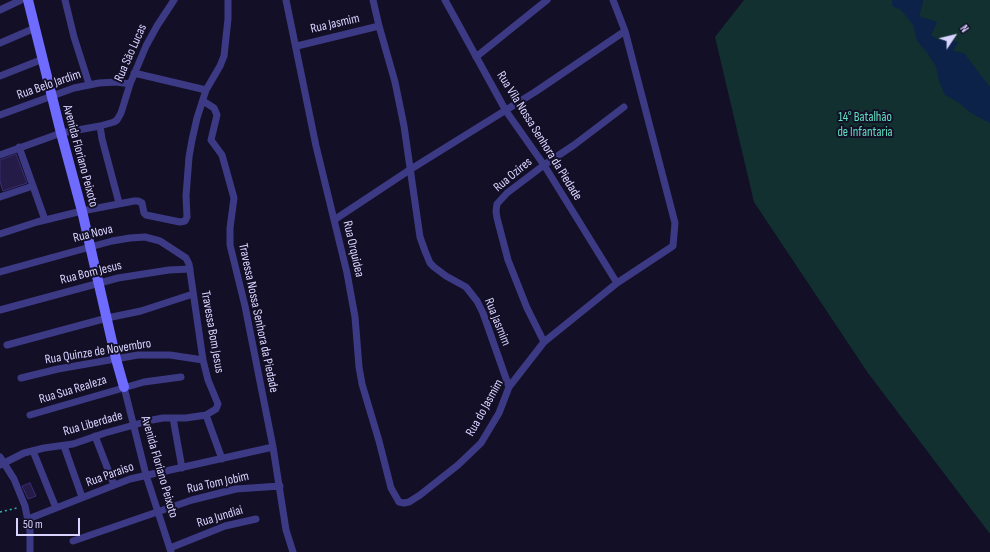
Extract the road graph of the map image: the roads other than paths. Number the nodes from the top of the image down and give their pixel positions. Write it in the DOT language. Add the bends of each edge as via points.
graph roads {
  1 [pos="21,0"];
  2 [pos="28,0"];
  3 [pos="65,0"];
  4 [pos="174,0"];
  5 [pos="228,0"];
  6 [pos="286,0"];
  7 [pos="373,0"];
  8 [pos="445,0"];
  9 [pos="547,0"];
  10 [pos="613,0"];
  11 [pos="0,10"];
  12 [pos="379,26"];
  13 [pos="35,28"];
  14 [pos="624,32"];
  15 [pos="0,43"];
  16 [pos="297,46"];
  17 [pos="476,57"];
  18 [pos="43,59"];
  19 [pos="134,73"];
  20 [pos="0,76"];
  21 [pos="89,84"];
  22 [pos="130,84"];
  23 [pos="206,90"];
  24 [pos="52,96"];
  25 [pos="203,101"];
  26 [pos="624,107"];
  27 [pos="506,111"];
  28 [pos="0,115"];
  29 [pos="100,126"];
  30 [pos="60,133"];
  31 [pos="19,147"];
  32 [pos="0,154"];
  33 [pos="544,165"];
  34 [pos="411,169"];
  35 [pos="33,186"];
  36 [pos="0,198"];
  37 [pos="119,203"];
  38 [pos="82,211"];
  39 [pos="45,220"];
  40 [pos="334,220"];
  41 [pos="0,234"];
  42 [pos="89,247"];
  43 [pos="188,260"];
  44 [pos="190,269"];
  45 [pos="0,272"];
  46 [pos="98,283"];
  47 [pos="617,283"];
  48 [pos="193,294"];
  49 [pos="0,310"];
  50 [pos="108,318"];
  51 [pos="544,342"];
  52 [pos="7,345"];
  53 [pos="116,359"];
  54 [pos="203,360"];
  55 [pos="181,377"];
  56 [pos="21,378"];
  57 [pos="124,387"];
  58 [pos="509,387"];
  59 [pos="217,407"];
  60 [pos="206,414"];
  61 [pos="30,415"];
  62 [pos="173,418"];
  63 [pos="133,425"];
  64 [pos="95,436"];
  65 [pos="64,446"];
  66 [pos="273,447"];
  67 [pos="33,451"];
  68 [pos="222,459"];
  69 [pos="1,461"];
  70 [pos="182,468"];
  71 [pos="146,475"];
  72 [pos="114,484"];
  73 [pos="280,486"];
  74 [pos="82,497"];
  75 [pos="399,502"];
  76 [pos="56,508"];
  77 [pos="157,512"];
  78 [pos="28,519"];
  79 [pos="256,519"];
  80 [pos="72,541"];
  81 [pos="170,550"];
  82 [pos="30,552"];
  83 [pos="293,552"];
  1 -- 11 [label="street"];
  2 -- 13 [label="street, Avenida Floriano Peixoto"];
  3 -- 21 [label="street"];
  4 -- 19 [label="street, Rua São Lucas" via="157,26"];
  5 -- 23 [label="street" via="224,56"];
  6 -- 16 [label="street, Rua Orquidea"];
  7 -- 12 [label="street, Rua Jasmim"];
  8 -- 17 [label="street, Rua Vila Nossa Senhora da Piedade"];
  9 -- 17 [label="street"];
  10 -- 14 [label="street"];
  12 -- 16 [label="street, Rua Jasmim"];
  12 -- 34 [label="street, Rua Jasmim" via="395,82"];
  13 -- 15 [label="street"];
  13 -- 18 [label="street, Avenida Floriano Peixoto"];
  14 -- 27 [label="street"];
  14 -- 47 [label="street, Rua do Jasmim" via="675,223 673,246"];
  16 -- 40 [label="street, Rua Orquidea" via="316,146"];
  17 -- 27 [label="street, Rua Vila Nossa Senhora da Piedade"];
  18 -- 20 [label="street"];
  18 -- 24 [label="street, Avenida Floriano Peixoto"];
  19 -- 22 [label="street, Rua São Lucas"];
  19 -- 23 [label="street"];
  21 -- 22 [label="street, Rua Belo Jardim"];
  21 -- 24 [label="street, Rua Belo Jardim"];
  22 -- 29 [label="street, Rua São Lucas" via="117,120"];
  23 -- 25 [label="street"];
  24 -- 28 [label="street, Rua Belo Jardim"];
  24 -- 30 [label="street, Avenida Floriano Peixoto"];
  25 -- 37 [label="street" via="189,157 185,221 148,216 140,202"];
  25 -- 66 [label="street, Travessa Nossa Senhora da Piedade" via="214,108 217,115 211,140 222,154 234,198 230,245"];
  26 -- 33 [label="street, Rua Ozires"];
  27 -- 33 [label="street, Rua Vila Nossa Senhora da Piedade"];
  27 -- 34 [label="street"];
  29 -- 30 [label="street"];
  29 -- 37 [label="street"];
  30 -- 31 [label="street"];
  30 -- 38 [label="street, Avenida Floriano Peixoto"];
  31 -- 32 [label="street"];
  31 -- 35 [label="street"];
  33 -- 47 [label="street, Rua Vila Nossa Senhora da Piedade"];
  33 -- 51 [label="street, Rua Ozires" via="507,193 497,204 496,211 518,288"];
  34 -- 40 [label="street"];
  34 -- 58 [label="street, Rua Jasmim" via="420,237 427,257 439,272 472,292 483,313"];
  35 -- 36 [label="street"];
  35 -- 39 [label="street"];
  37 -- 38 [label="street"];
  38 -- 39 [label="street"];
  38 -- 42 [label="street, Avenida Floriano Peixoto"];
  39 -- 41 [label="street"];
  40 -- 75 [label="street, Rua Orquidea" via="356,317 362,384 388,477 394,496"];
  42 -- 43 [label="street, Rua Nova" via="130,238 153,238"];
  42 -- 45 [label="street, Rua Nova"];
  42 -- 46 [label="street, Avenida Floriano Peixoto"];
  43 -- 44 [label="street, Travessa Bom Jesus"];
  44 -- 46 [label="street, Rua Bom Jesus" via="152,272"];
  44 -- 48 [label="street, Travessa Bom Jesus"];
  46 -- 49 [label="street, Rua Bom Jesus"];
  46 -- 50 [label="street, Avenida Floriano Peixoto"];
  47 -- 51 [label="street, Rua do Jasmim"];
  48 -- 50 [label="street" via="141,311"];
  48 -- 54 [label="street, Travessa Bom Jesus"];
  50 -- 52 [label="street"];
  50 -- 53 [label="street, Avenida Floriano Peixoto"];
  51 -- 58 [label="street, Rua do Jasmim"];
  53 -- 54 [label="street, Rua Quinze de Novembro" via="155,354"];
  53 -- 56 [label="street, Rua Quinze de Novembro"];
  53 -- 57 [label="street, Avenida Floriano Peixoto"];
  54 -- 59 [label="street, Travessa Bom Jesus"];
  55 -- 57 [label="street, Rua Sua Realeza"];
  57 -- 61 [label="street, Rua Sua Realeza"];
  57 -- 63 [label="street, Avenida Floriano Peixoto"];
  58 -- 75 [label="street, Rua do Jasmim" via="501,408 481,443 414,500"];
  59 -- 60 [label="street, Rua Liberdade"];
  60 -- 62 [label="street, Rua Liberdade"];
  60 -- 68 [label="street"];
  62 -- 63 [label="street, Rua Liberdade"];
  62 -- 70 [label="street"];
  63 -- 64 [label="street, Rua Liberdade"];
  63 -- 71 [label="street, Avenida Floriano Peixoto"];
  64 -- 65 [label="street, Rua Liberdade"];
  64 -- 72 [label="street"];
  65 -- 67 [label="street, Rua Liberdade"];
  65 -- 74 [label="street"];
  66 -- 68 [label="street, Rua Paraiso"];
  66 -- 73 [label="street, Travessa Nossa Senhora da Piedade"];
  67 -- 69 [label="street, Rua Liberdade"];
  67 -- 76 [label="street"];
  68 -- 70 [label="street, Rua Paraiso"];
  69 -- 78 [label="street" via="14,479"];
  70 -- 71 [label="street, Rua Paraiso"];
  71 -- 72 [label="street, Rua Paraiso"];
  71 -- 77 [label="street, Avenida Floriano Peixoto"];
  72 -- 74 [label="street, Rua Paraiso"];
  73 -- 77 [label="street, Rua Tom Jobim" via="236,489"];
  73 -- 83 [label="street, Travessa Nossa Senhora da Piedade" via="286,530"];
  74 -- 76 [label="street, Rua Paraiso"];
  76 -- 78 [label="street, Rua Paraiso"];
  77 -- 80 [label="street, Rua Tom Jobim"];
  77 -- 81 [label="street, Avenida Floriano Peixoto"];
  78 -- 82 [label="street"];
  79 -- 81 [label="street, Rua Jundiai" via="225,526"];
}
